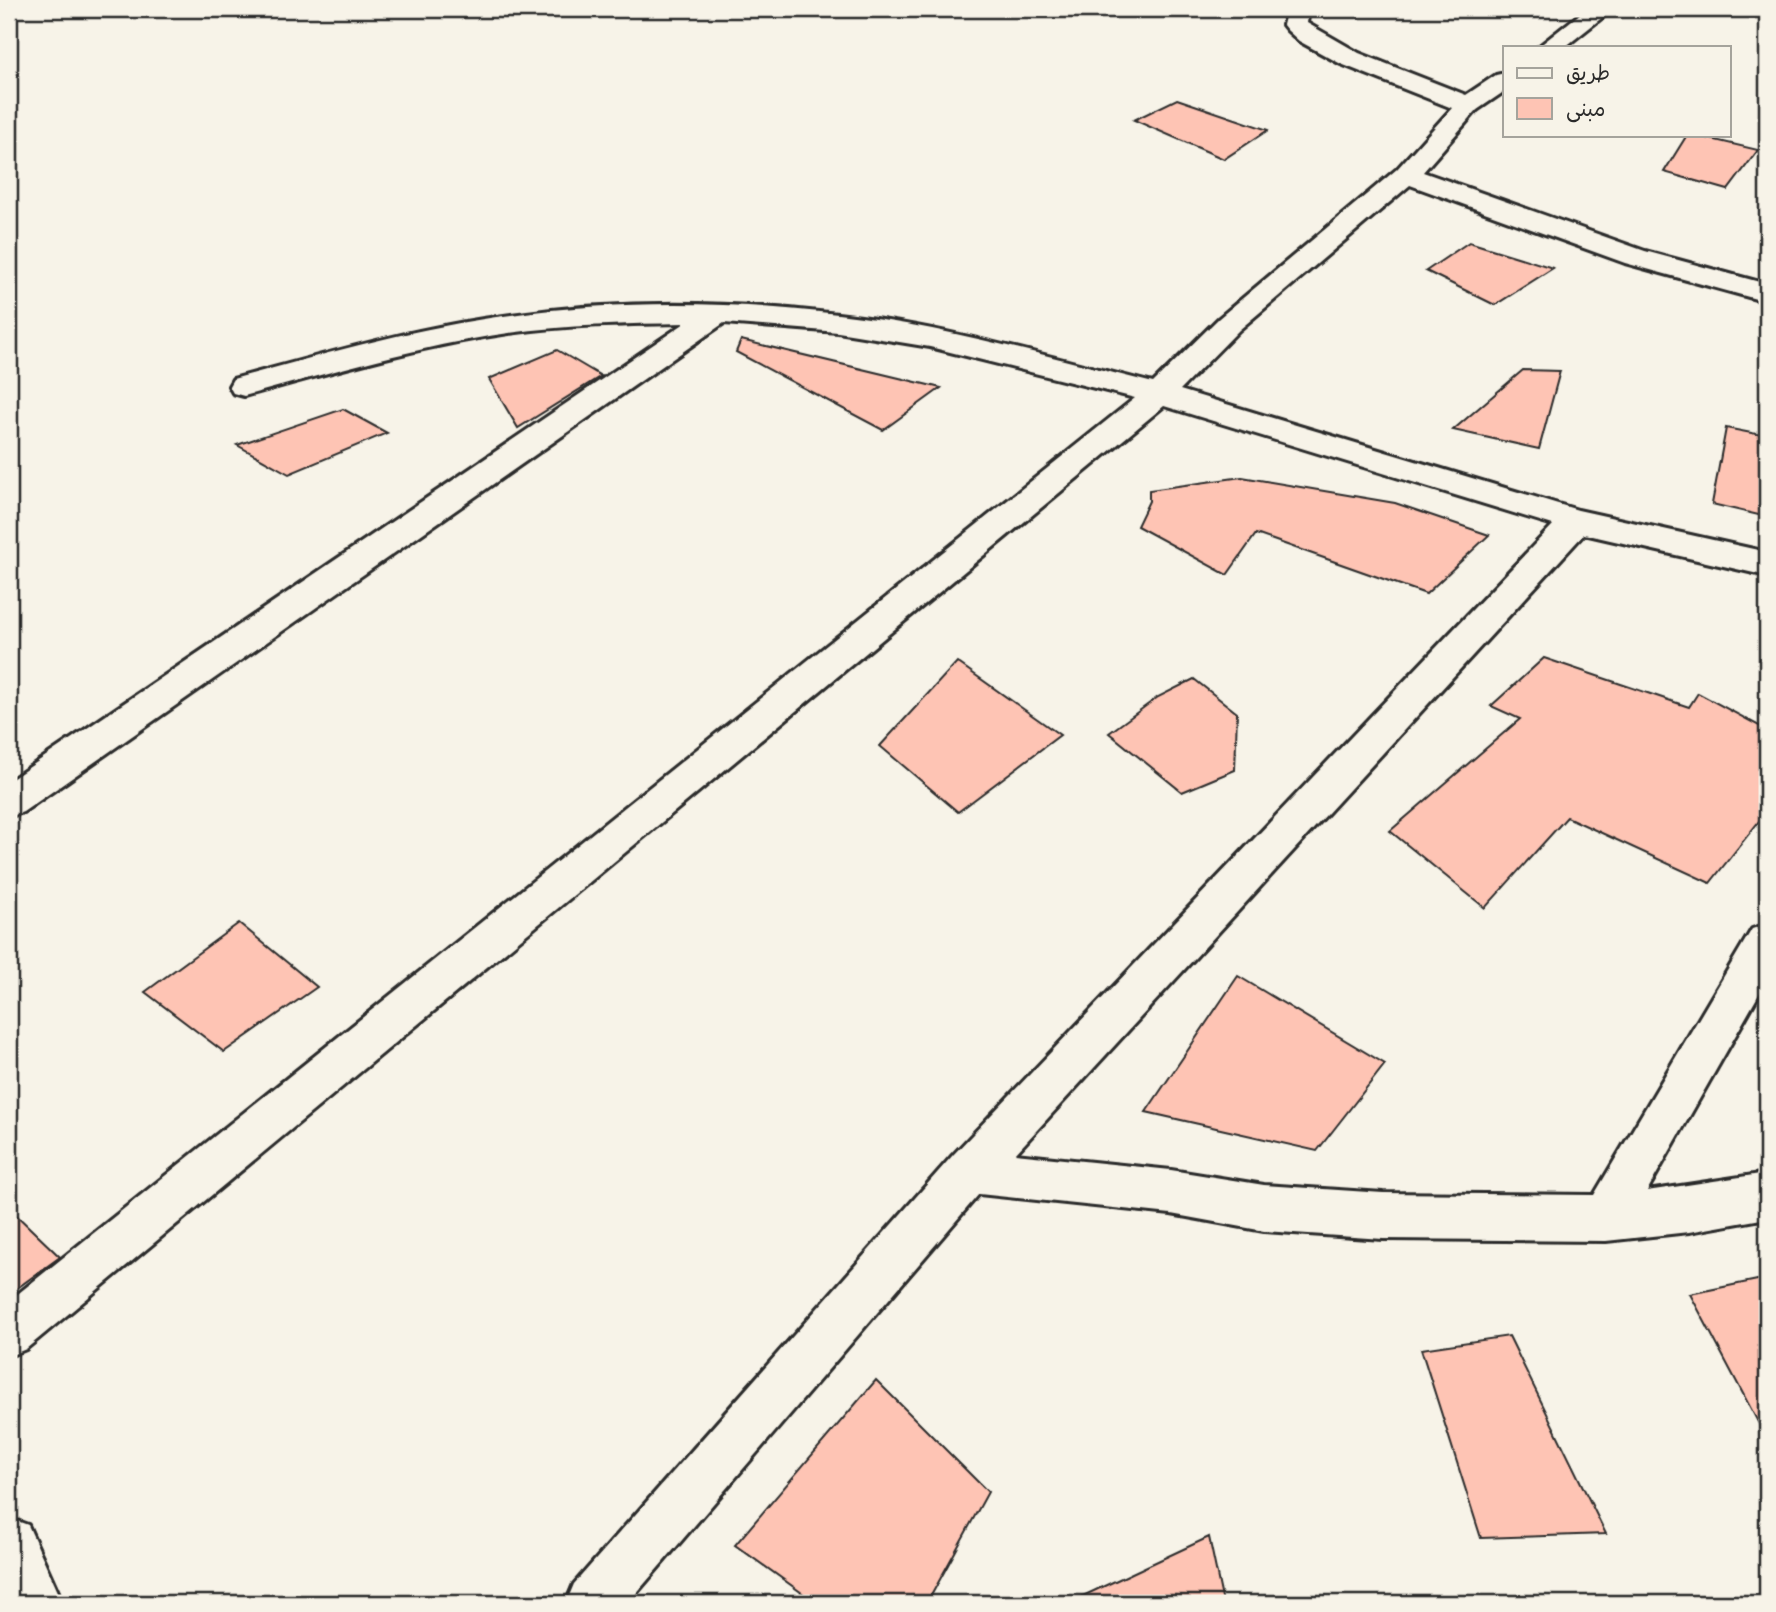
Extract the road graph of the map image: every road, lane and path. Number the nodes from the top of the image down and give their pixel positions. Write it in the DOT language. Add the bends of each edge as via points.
graph roads {
  1 [pos="1298,9"];
  2 [pos="1601,9"];
  3 [pos="1551,46"];
  4 [pos="1503,81"];
  5 [pos="1468,105"];
  6 [pos="1406,175"];
  7 [pos="1767,293"];
  8 [pos="718,314"];
  9 [pos="244,386"];
  10 [pos="1159,394"];
  11 [pos="1577,521"];
  12 [pos="1767,564"];
  13 [pos="9,801"];
  14 [pos="1767,942"];
  15 [pos="969,1171"];
  16 [pos="1767,1196"];
  17 [pos="1606,1218"];
  18 [pos="9,1332"];
  19 [pos="9,1544"];
  20 [pos="36,1603"];
  21 [pos="593,1603"];
  1 -- 5 [label="street" via="1294,25 1303,34"];
  2 -- 3 [label="street"];
  4 -- 5 [label="street"];
  5 -- 6 [label="street"];
  6 -- 7 [label="street" via="1635,257"];
  6 -- 10 [label="street" via="1239,316"];
  8 -- 9 [label="street" via="609,315 511,324 391,345"];
  8 -- 10 [label="street" via="838,323 930,338"];
  8 -- 13 [label="street"];
  10 -- 11 [label="street"];
  10 -- 18 [label="street"];
  11 -- 12 [label="street"];
  11 -- 15 [label="street"];
  14 -- 17 [label="street"];
  15 -- 17 [label="street" via="1171,1192 1264,1208 1383,1216"];
  15 -- 21 [label="street"];
  16 -- 17 [label="street"];
  19 -- 20 [label="street"];
}
